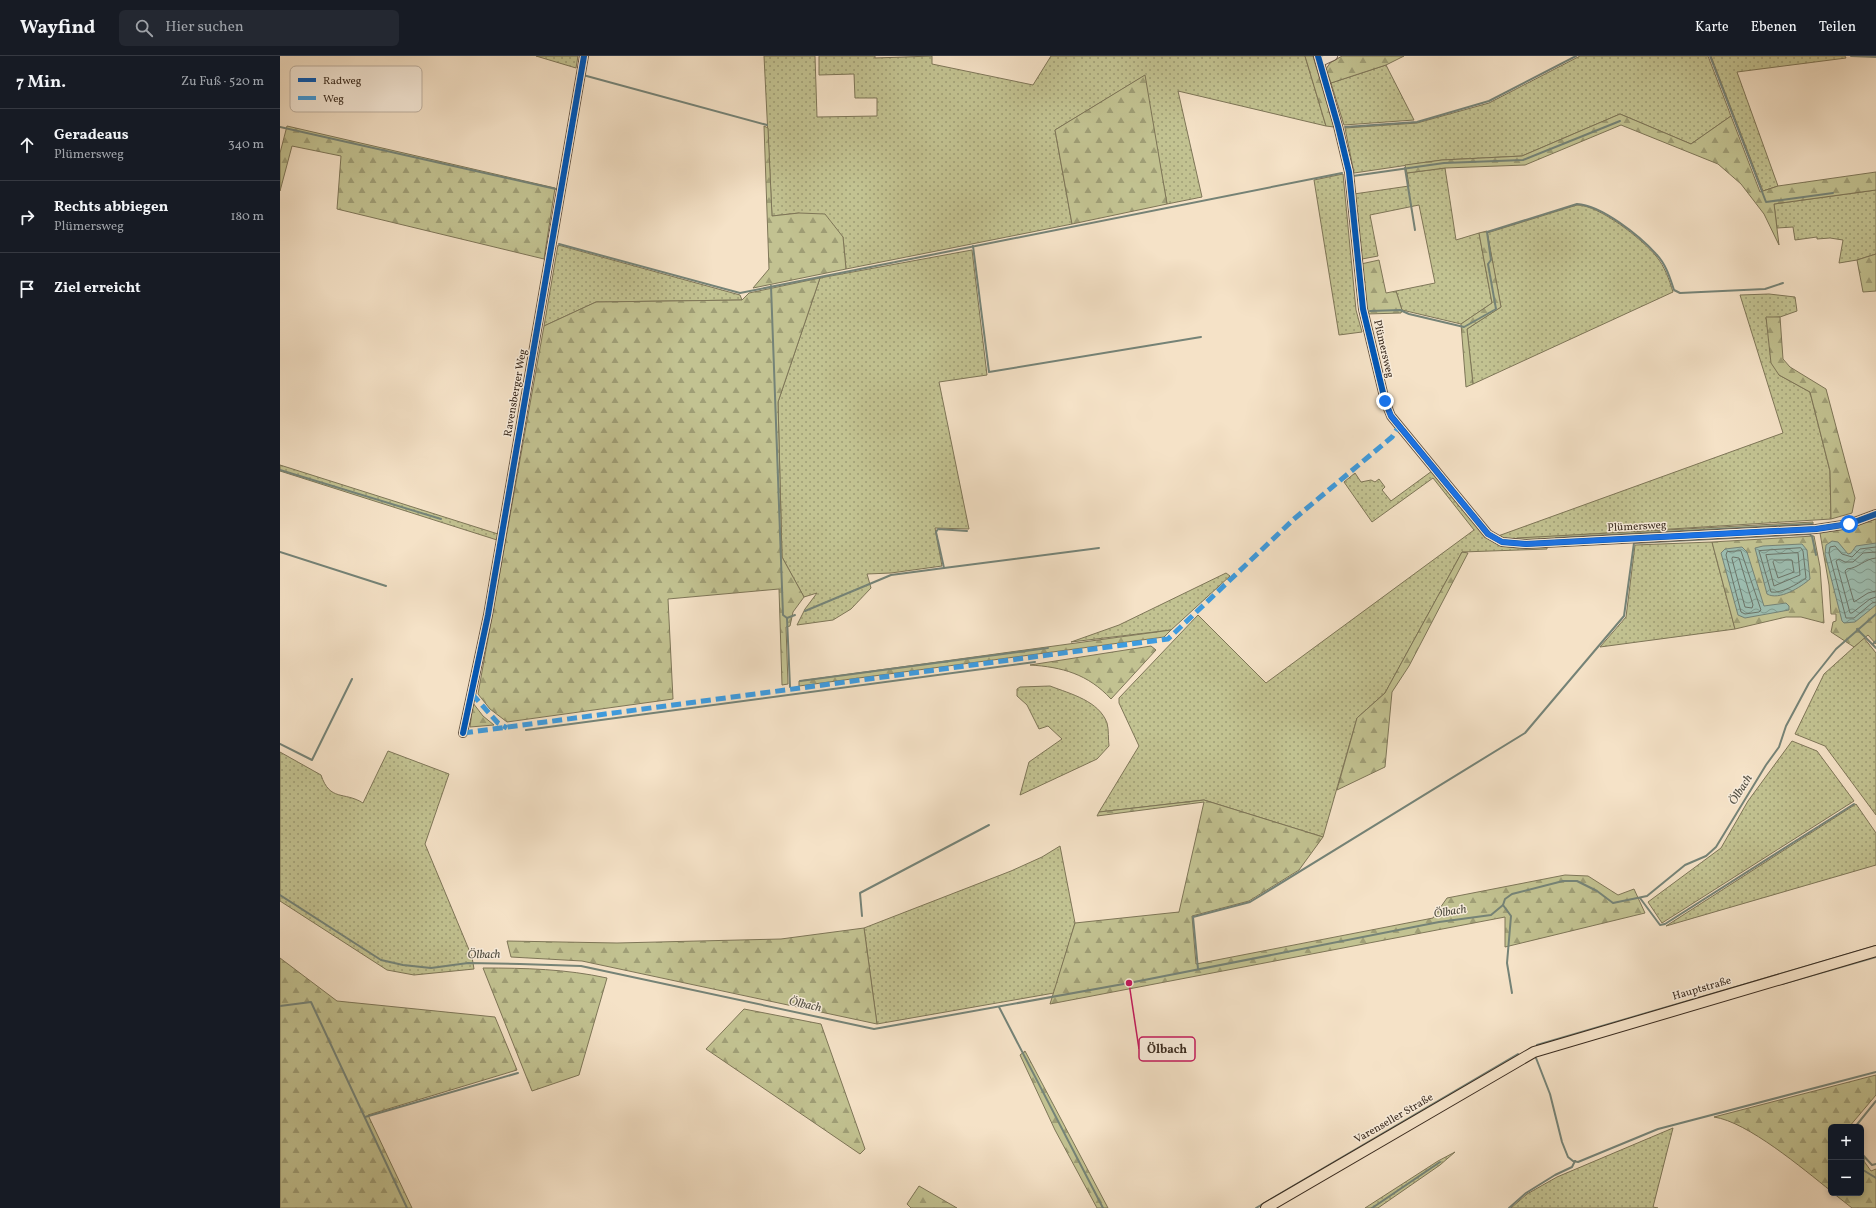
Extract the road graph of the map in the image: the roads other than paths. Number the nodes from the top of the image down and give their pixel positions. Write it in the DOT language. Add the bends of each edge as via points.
graph roads {
  1 [pos="584,56"];
  2 [pos="1333,56"];
  3 [pos="1319,59"];
  4 [pos="1876,514"];
  5 [pos="463,733"];
  6 [pos="1876,951"];
  7 [pos="1534,1052"];
  8 [pos="1266,1208"];
  1 -- 5 [label="street, Ravensberger Weg" via="489,608"];
  2 -- 3 [label="street"];
  3 -- 4 [label="street, Plümersweg" via="1349,172 1363,309 1385,401 1391,416 1488,534 1502,542 1526,544 1816,529 1849,524"];
  6 -- 7 [label="main road, Hauptstraße"];
  7 -- 8 [label="main road, Varenseller Straße"];
}
